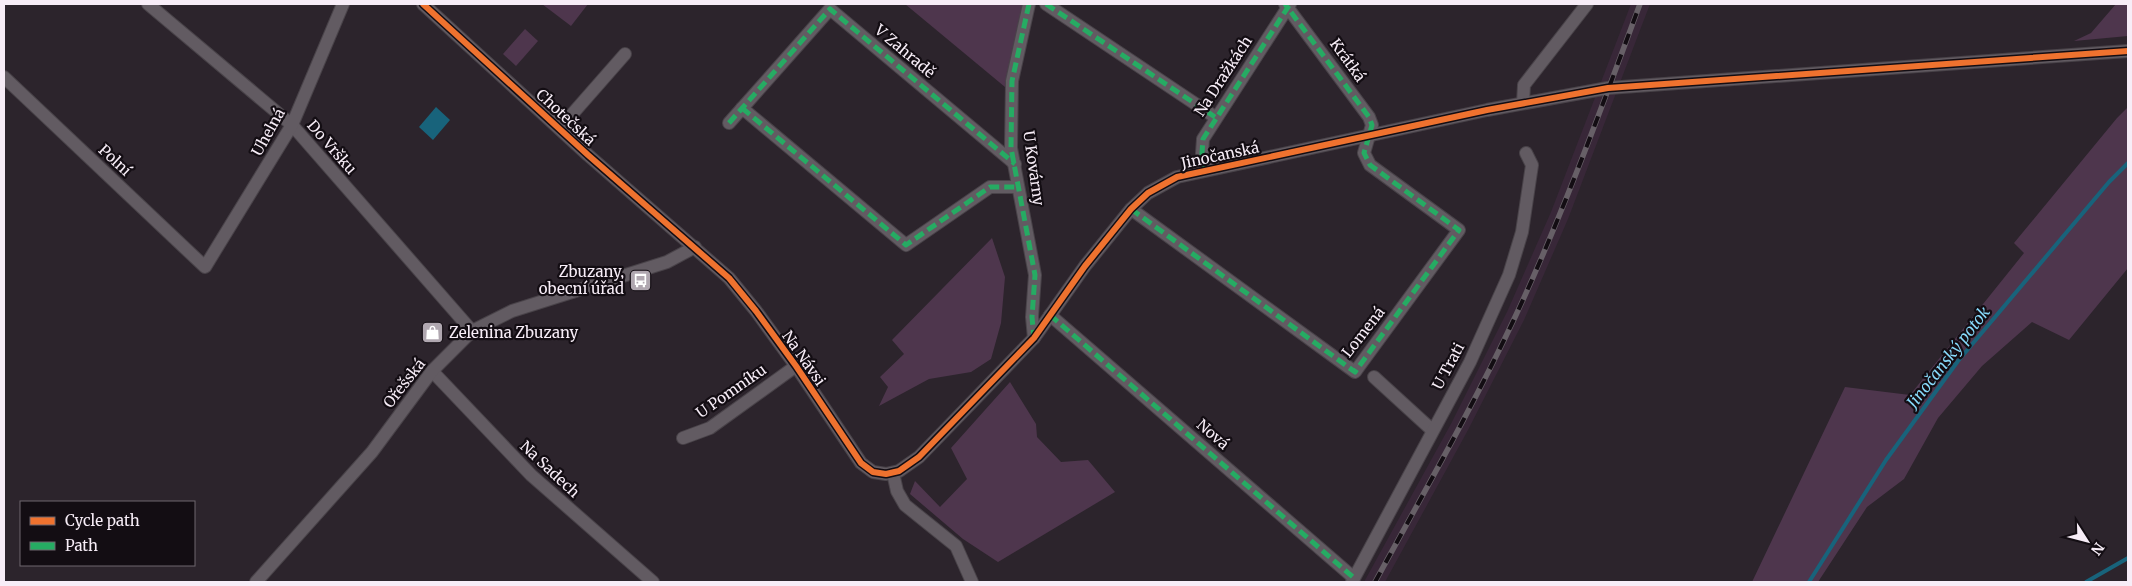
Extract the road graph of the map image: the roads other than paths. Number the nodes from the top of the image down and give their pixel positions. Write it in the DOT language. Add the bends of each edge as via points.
graph roads {
  1 [pos="148,4"];
  2 [pos="343,4"];
  3 [pos="422,4"];
  4 [pos="1029,4"];
  5 [pos="1046,4"];
  6 [pos="1587,4"];
  7 [pos="1288,5"];
  8 [pos="2128,51"];
  9 [pos="626,54"];
  10 [pos="4,76"];
  11 [pos="1523,103"];
  12 [pos="742,108"];
  13 [pos="1215,117"];
  14 [pos="729,123"];
  15 [pos="292,125"];
  16 [pos="560,128"];
  17 [pos="1368,136"];
  18 [pos="1526,153"];
  19 [pos="1015,164"];
  20 [pos="1205,170"];
  21 [pos="1018,187"];
  22 [pos="1131,209"];
  23 [pos="695,247"];
  24 [pos="205,267"];
  25 [pos="1050,315"];
  26 [pos="472,331"];
  27 [pos="1034,338"];
  28 [pos="796,366"];
  29 [pos="432,371"];
  30 [pos="1374,378"];
  31 [pos="1432,430"];
  32 [pos="683,438"];
  33 [pos="893,473"];
  34 [pos="1353,580"];
  35 [pos="256,582"];
  36 [pos="653,582"];
  37 [pos="972,582"];
  1 -- 15 [label="street, Do Vršku"];
  2 -- 15 [label="street, Uhelná"];
  3 -- 16 [label="street, Chotečská"];
  4 -- 19 [label="street, U Kovárny" via="1012,81 1011,148"];
  5 -- 13 [label="street"];
  6 -- 11 [label="street" via="1524,85"];
  7 -- 13 [label="street, Na Dražkách"];
  7 -- 17 [label="street, Krátká" via="1369,117 1372,125"];
  8 -- 11 [label="street, Jinočanská" via="1608,88"];
  9 -- 16 [label="street"];
  10 -- 24 [label="street, Polní"];
  11 -- 17 [label="street, Jinočanská"];
  12 -- 14 [label="street, V Zahradě"];
  12 -- 19 [label="street, V Zahradě" via="830,9"];
  12 -- 21 [label="street" via="906,245 990,187"];
  13 -- 20 [label="street, Na Dražkách" via="1203,139"];
  15 -- 24 [label="street, Uhelná"];
  15 -- 26 [label="street, Do Vršku"];
  16 -- 23 [label="street, Chotečská"];
  17 -- 20 [label="street, Jinočanská"];
  17 -- 22 [label="street, Lomená" via="1364,152 1370,165 1459,230 1355,372"];
  18 -- 31 [label="street, U Trati" via="1532,165 1522,232 1509,275 1470,362"];
  19 -- 21 [label="street, U Kovárny"];
  20 -- 22 [label="street, Jinočanská" via="1165,182 1148,192"];
  21 -- 27 [label="street, U Kovárny" via="1035,275"];
  22 -- 25 [label="street, Jinočanská"];
  23 -- 26 [label="street, Ořešská" via="667,262 512,311"];
  23 -- 28 [label="street, Na Návsi" via="739,290"];
  25 -- 27 [label="street, Jinočanská"];
  25 -- 34 [label="street, Nová"];
  26 -- 29 [label="street, Ořešská"];
  27 -- 33 [label="street, Jinočanská" via="918,457"];
  28 -- 32 [label="street, U Pomníku" via="710,428"];
  28 -- 33 [label="street, Na Návsi" via="861,463 873,472"];
  29 -- 35 [label="street, Ořešská" via="372,452"];
  29 -- 36 [label="street, Na Sadech" via="531,476"];
  30 -- 31 [label="street"];
  31 -- 34 [label="street, U Trati"];
  33 -- 37 [label="street" via="897,491 905,505 956,546"];
}
